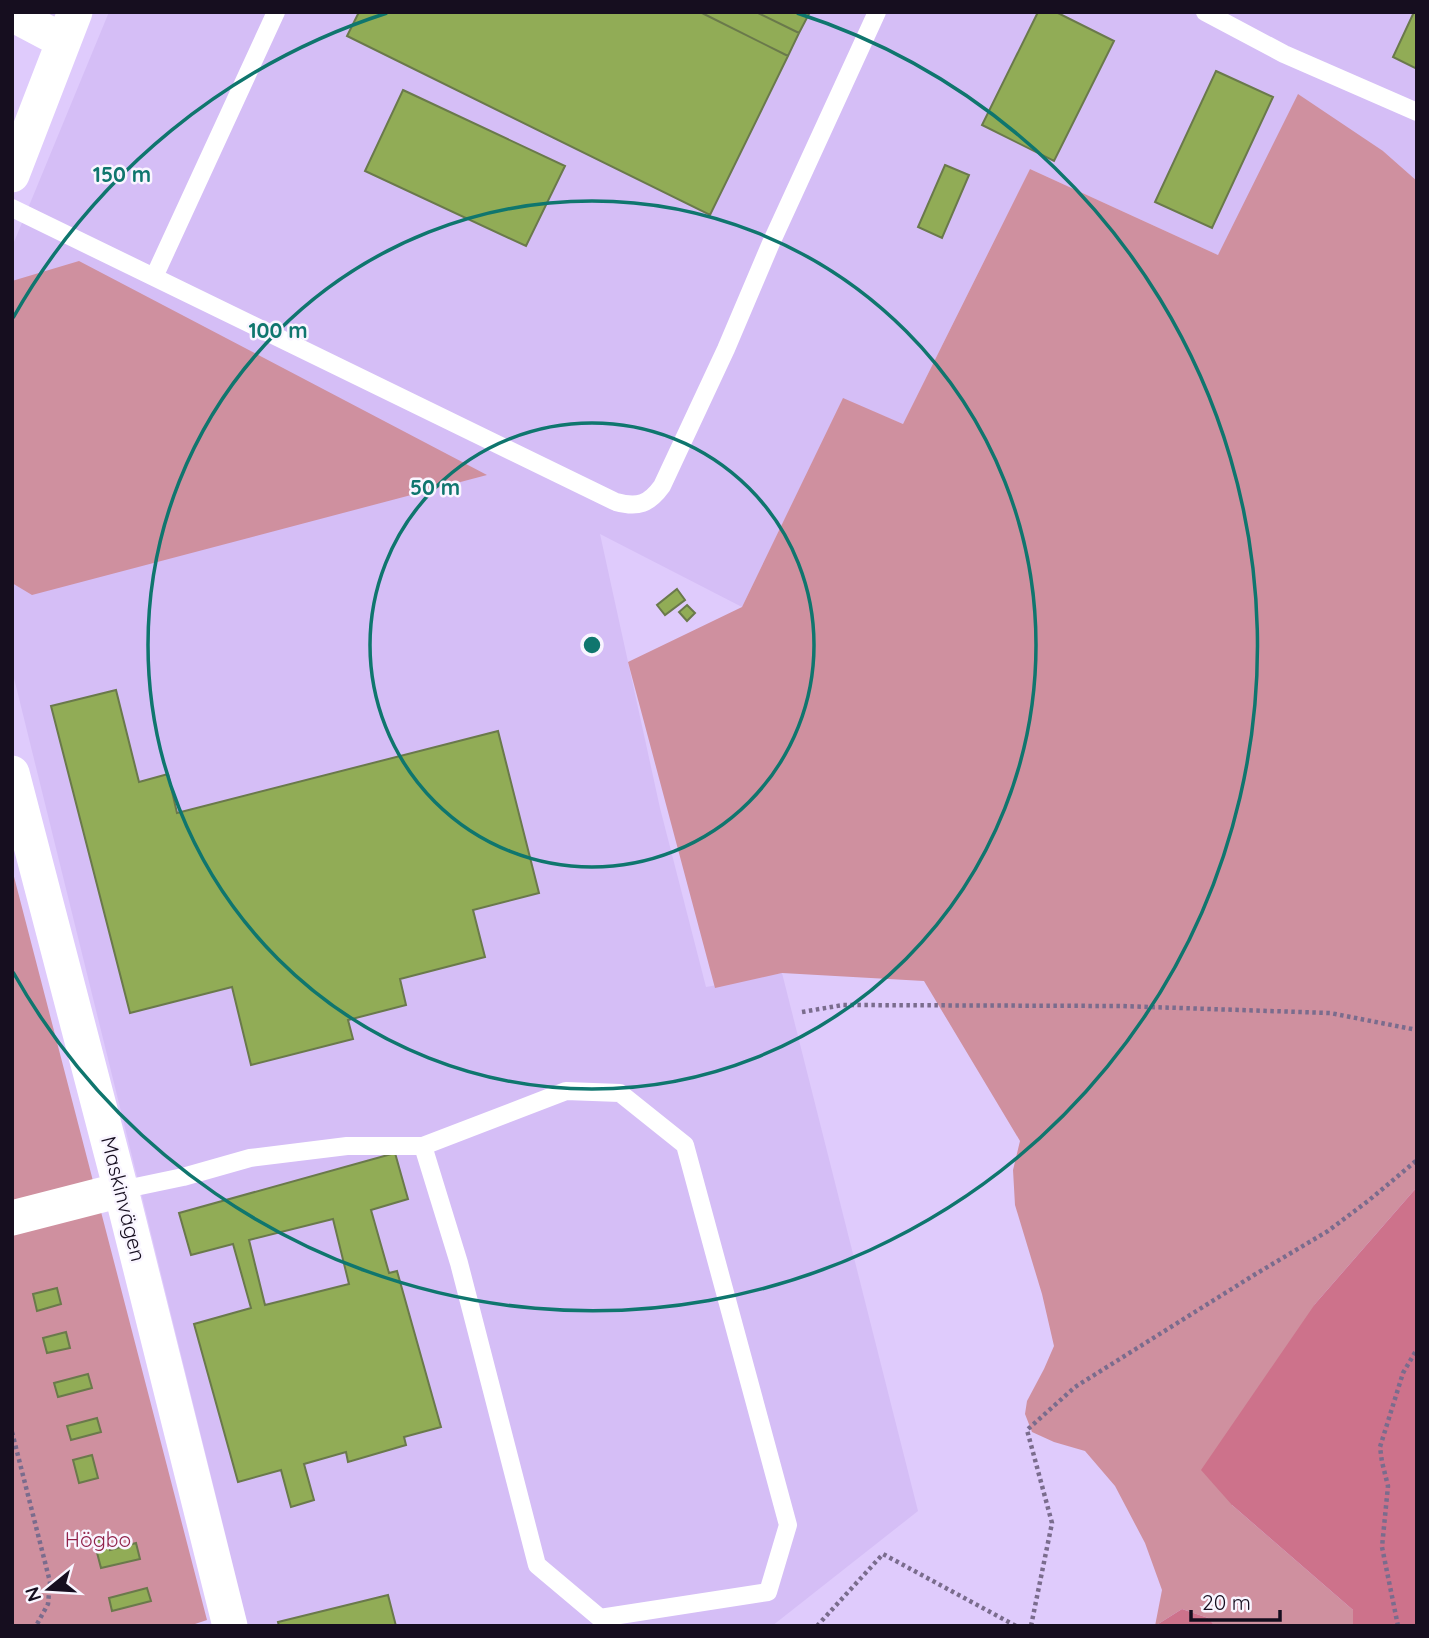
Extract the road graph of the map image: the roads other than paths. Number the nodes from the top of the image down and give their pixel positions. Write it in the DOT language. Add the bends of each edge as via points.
graph roads {
  1 [pos="276,12"];
  2 [pos="877,12"];
  3 [pos="1205,12"];
  4 [pos="12,14"];
  5 [pos="69,27"];
  6 [pos="1417,112"];
  7 [pos="12,174"];
  8 [pos="12,208"];
  9 [pos="154,277"];
  10 [pos="12,773"];
  11 [pos="423,1146"];
  12 [pos="121,1190"];
  13 [pos="12,1218"];
  14 [pos="228,1625"];
  1 -- 9 [label="lane"];
  2 -- 9 [label="lane" via="662,486 640,504 616,502"];
  3 -- 6 [label="lane" via="1284,54"];
  4 -- 5 [label="street"];
  5 -- 7 [label="street"];
  8 -- 9 [label="lane"];
  10 -- 12 [label="street, Maskinvägen"];
  11 -- 11 [label="lane" via="459,1263 537,1565 600,1618 768,1592 788,1525 685,1145 620,1093 566,1091"];
  11 -- 12 [label="lane" via="347,1146 250,1158"];
  12 -- 13 [label="street"];
  12 -- 14 [label="street, Maskinvägen"];
}
